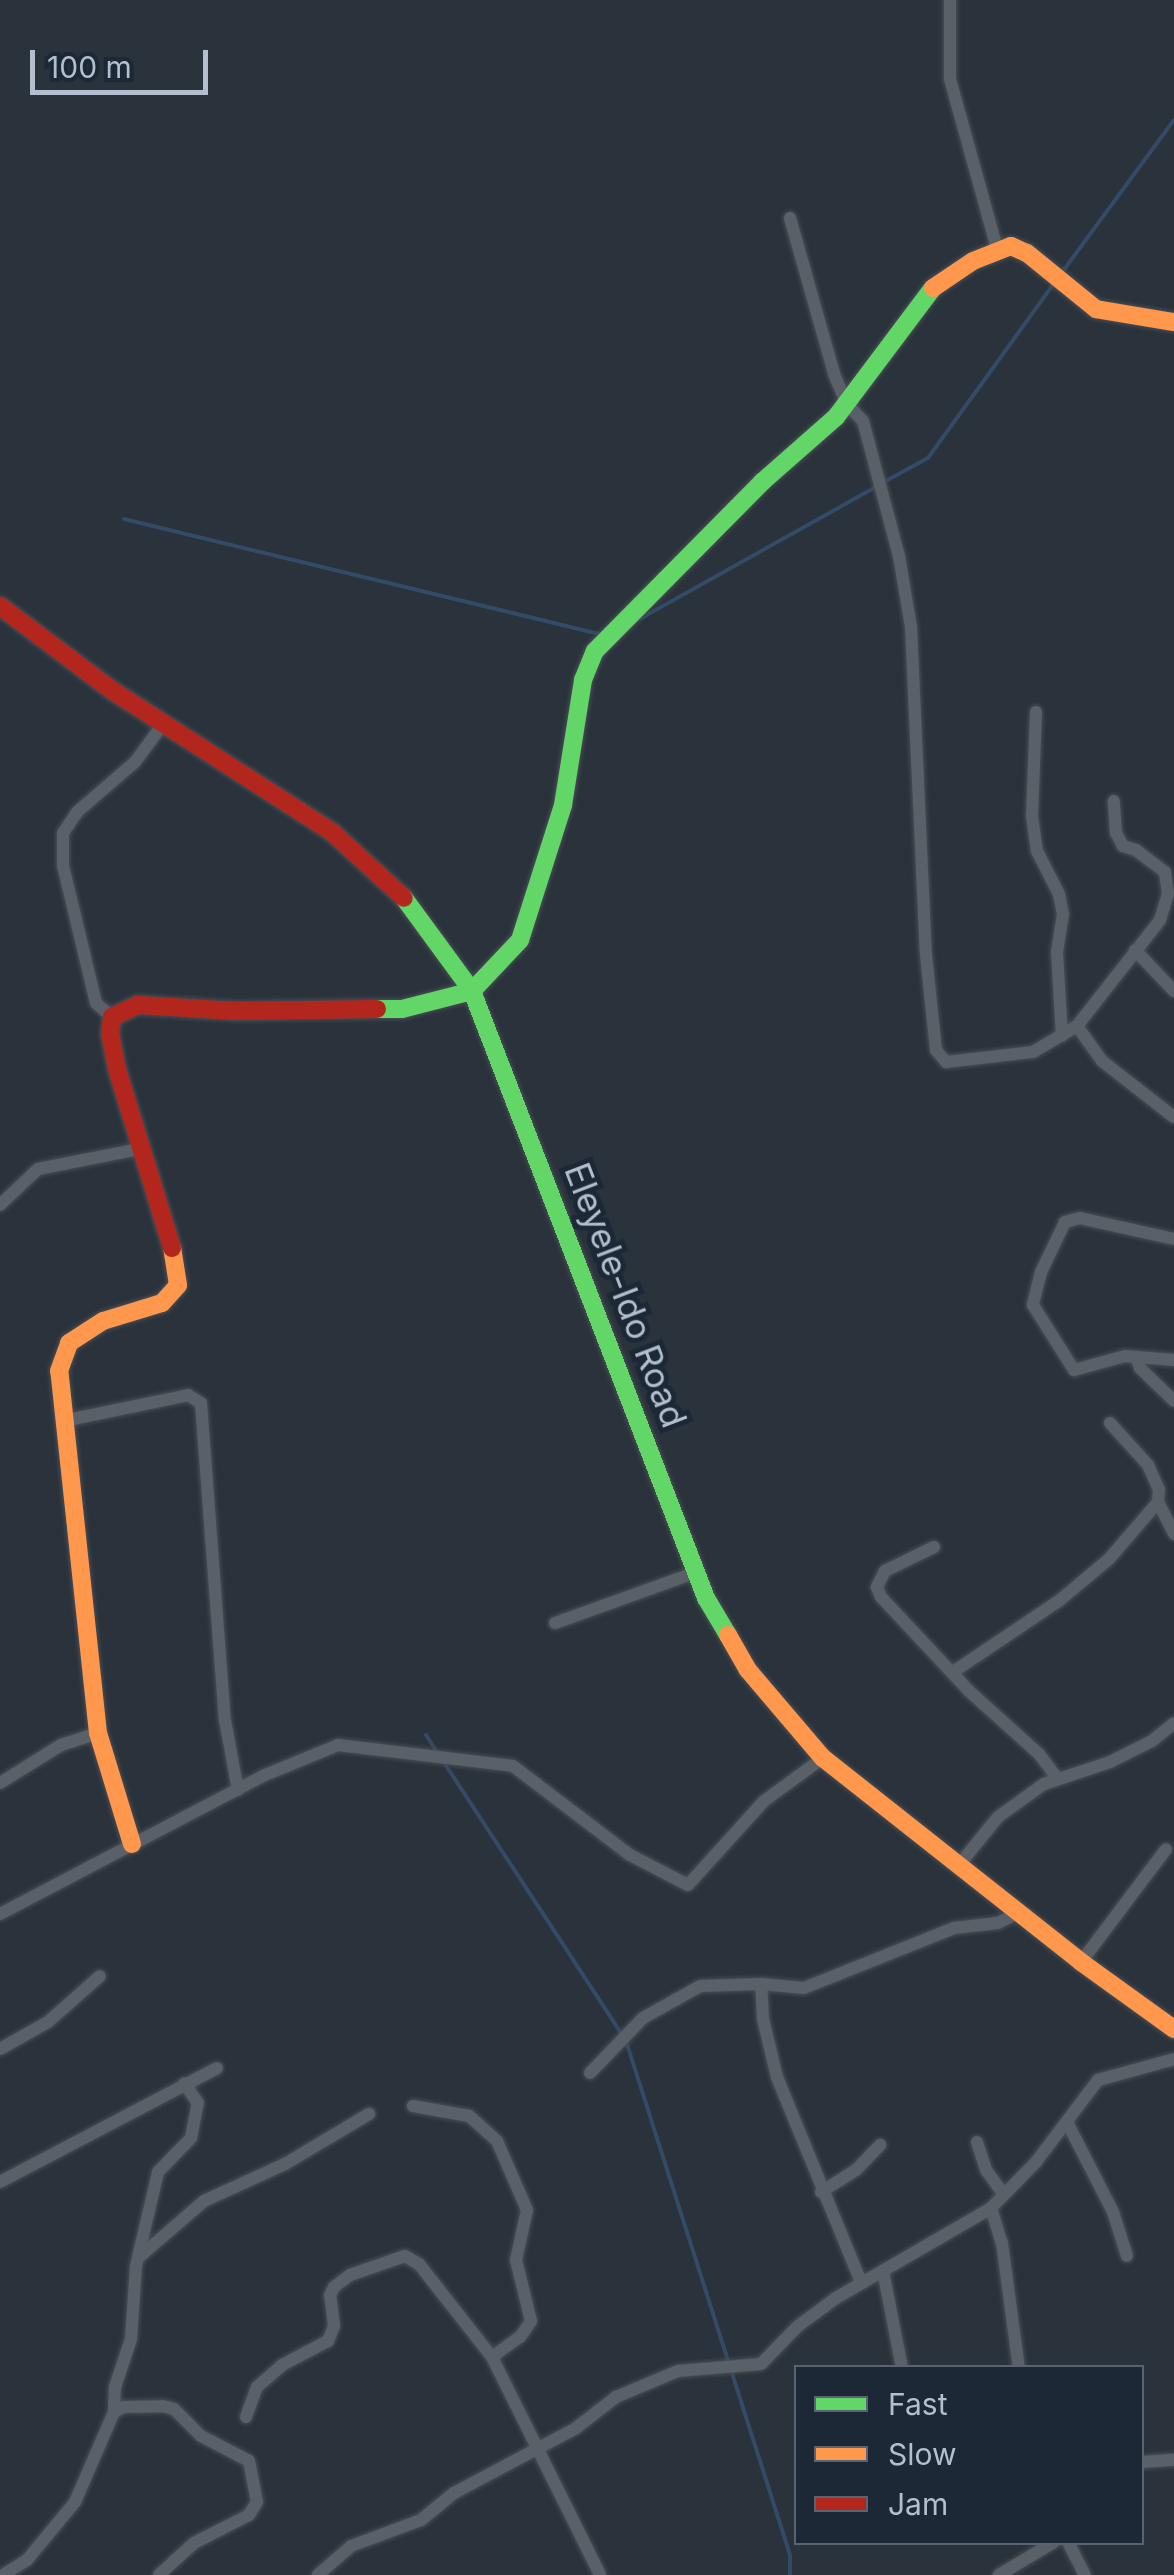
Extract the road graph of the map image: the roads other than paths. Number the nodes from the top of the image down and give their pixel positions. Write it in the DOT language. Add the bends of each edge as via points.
graph roads {
  1 [pos="950,0"];
  2 [pos="790,218"];
  3 [pos="997,248"];
  4 [pos="1174,322"];
  5 [pos="847,404"];
  6 [pos="0,606"];
  7 [pos="1036,712"];
  8 [pos="163,724"];
  9 [pos="1114,801"];
  10 [pos="1171,885"];
  11 [pos="1135,950"];
  12 [pos="1174,991"];
  13 [pos="472,992"];
  14 [pos="112,1016"];
  15 [pos="1077,1026"];
  16 [pos="1062,1036"];
  17 [pos="1174,1117"];
  18 [pos="140,1150"];
  19 [pos="0,1206"];
  20 [pos="1174,1238"];
  21 [pos="1136,1357"];
  22 [pos="1174,1360"];
  23 [pos="1174,1401"];
  24 [pos="63,1421"];
  25 [pos="1110,1423"];
  26 [pos="1158,1502"];
  27 [pos="1174,1534"];
  28 [pos="934,1547"];
  29 [pos="696,1572"];
  30 [pos="555,1623"];
  31 [pos="953,1672"];
  32 [pos="1174,1723"];
  33 [pos="98,1733"];
  34 [pos="823,1758"];
  35 [pos="1058,1780"];
  36 [pos="0,1784"];
  37 [pos="238,1790"];
  38 [pos="132,1844"];
  39 [pos="1166,1849"];
  40 [pos="959,1865"];
  41 [pos="1020,1912"];
  42 [pos="0,1914"];
  43 [pos="1082,1962"];
  44 [pos="100,1976"];
  45 [pos="760,1984"];
  46 [pos="1174,2028"];
  47 [pos="0,2049"];
  48 [pos="1174,2059"];
  49 [pos="217,2068"];
  50 [pos="590,2073"];
  51 [pos="184,2083"];
  52 [pos="412,2106"];
  53 [pos="369,2114"];
  54 [pos="1067,2122"];
  55 [pos="976,2142"];
  56 [pos="880,2145"];
  57 [pos="0,2182"];
  58 [pos="821,2192"];
  59 [pos="1003,2194"];
  60 [pos="991,2208"];
  61 [pos="1127,2256"];
  62 [pos="138,2258"];
  63 [pos="883,2271"];
  64 [pos="861,2282"];
  65 [pos="492,2357"];
  66 [pos="901,2365"];
  67 [pos="1019,2365"];
  68 [pos="114,2412"];
  69 [pos="246,2416"];
  70 [pos="538,2446"];
  71 [pos="1174,2460"];
  72 [pos="1144,2462"];
  73 [pos="1049,2545"];
  74 [pos="1069,2545"];
  75 [pos="3,2575"];
  76 [pos="159,2575"];
  77 [pos="318,2575"];
  78 [pos="600,2575"];
  79 [pos="999,2575"];
  80 [pos="1084,2575"];
  1 -- 3 [label="street" via="950,79"];
  2 -- 5 [label="street"];
  3 -- 4 [label="street" via="1026,253 1096,309"];
  3 -- 5 [label="street" via="930,290"];
  5 -- 13 [label="street" via="594,651 564,804 530,914 520,940"];
  5 -- 16 [label="street" via="863,421 912,628 923,914 936,1050 946,1062 968,1062 1033,1052"];
  6 -- 8 [label="street, Eleyele-Ido Road"];
  7 -- 16 [label="street" via="1032,816 1037,851 1063,914 1057,952"];
  8 -- 13 [label="street, Eleyele-Ido Road" via="361,854 416,909"];
  8 -- 14 [label="street" via="135,762 77,812 63,833 63,866 96,1003"];
  9 -- 10 [label="street" via="1123,846 1165,872"];
  10 -- 11 [label="street" via="1160,920"];
  11 -- 12 [label="street"];
  11 -- 15 [label="street"];
  13 -- 14 [label="street" via="402,1010 138,1005"];
  13 -- 29 [label="street, Eleyele-Ido Road"];
  14 -- 18 [label="street" via="112,1050"];
  15 -- 16 [label="street"];
  15 -- 17 [label="street" via="1102,1061"];
  18 -- 19 [label="street" via="38,1169"];
  18 -- 24 [label="street" via="178,1264 178,1286 162,1303 103,1321 69,1344 59,1371"];
  20 -- 21 [label="street" via="1080,1218 1064,1222 1040,1272 1033,1304 1074,1370"];
  21 -- 22 [label="street"];
  21 -- 23 [label="street"];
  24 -- 33 [label="street"];
  24 -- 37 [label="street" via="188,1395 201,1403 225,1720"];
  25 -- 26 [label="street" via="1148,1465"];
  26 -- 27 [label="street"];
  26 -- 31 [label="street" via="1085,1580"];
  28 -- 31 [label="street" via="885,1571 878,1586"];
  29 -- 30 [label="street"];
  29 -- 34 [label="street, Eleyele-Ido Road" via="748,1670"];
  31 -- 35 [label="street"];
  32 -- 35 [label="street" via="1110,1762"];
  33 -- 36 [label="street" via="61,1745"];
  33 -- 38 [label="street"];
  34 -- 37 [label="street" via="764,1801 688,1886 630,1855 513,1766 338,1745"];
  34 -- 40 [label="street, Eleyele-Ido Road"];
  35 -- 40 [label="street" via="998,1817"];
  37 -- 38 [label="street"];
  38 -- 42 [label="street"];
  39 -- 43 [label="street"];
  40 -- 41 [label="street, Eleyele-Ido Road"];
  41 -- 43 [label="street, Eleyele-Ido Road"];
  41 -- 45 [label="street" via="998,1923 954,1928 804,1988"];
  43 -- 46 [label="street, Eleyele-Ido Road"];
  44 -- 47 [label="street" via="48,2022"];
  45 -- 50 [label="street" via="700,1986 643,2018"];
  45 -- 58 [label="street" via="777,2076"];
  48 -- 54 [label="street" via="1098,2080"];
  49 -- 51 [label="street"];
  51 -- 57 [label="street"];
  51 -- 62 [label="street" via="198,2104 191,2138 158,2172"];
  52 -- 65 [label="street" via="469,2116 484,2126 498,2141 527,2210 516,2260 530,2321 520,2338"];
  53 -- 62 [label="street" via="284,2164 204,2200"];
  54 -- 59 [label="street"];
  54 -- 61 [label="street" via="1113,2212"];
  55 -- 59 [label="street"];
  56 -- 58 [label="street"];
  58 -- 64 [label="street"];
  59 -- 60 [label="street"];
  60 -- 63 [label="street"];
  60 -- 67 [label="street"];
  62 -- 68 [label="street"];
  63 -- 64 [label="street"];
  63 -- 66 [label="street"];
  64 -- 70 [label="street" via="798,2326 761,2364 707,2366 658,2378"];
  65 -- 69 [label="street" via="419,2264 404,2256 334,2286 328,2340 257,2387"];
  65 -- 70 [label="street"];
  68 -- 75 [label="street" via="76,2502 27,2560"];
  68 -- 76 [label="street" via="168,2406 200,2436 245,2456 252,2466 252,2512 194,2543"];
  70 -- 77 [label="street" via="421,2520 351,2546"];
  70 -- 78 [label="street"];
  71 -- 72 [label="street"];
  73 -- 79 [label="street"];
  74 -- 80 [label="street"];
}
